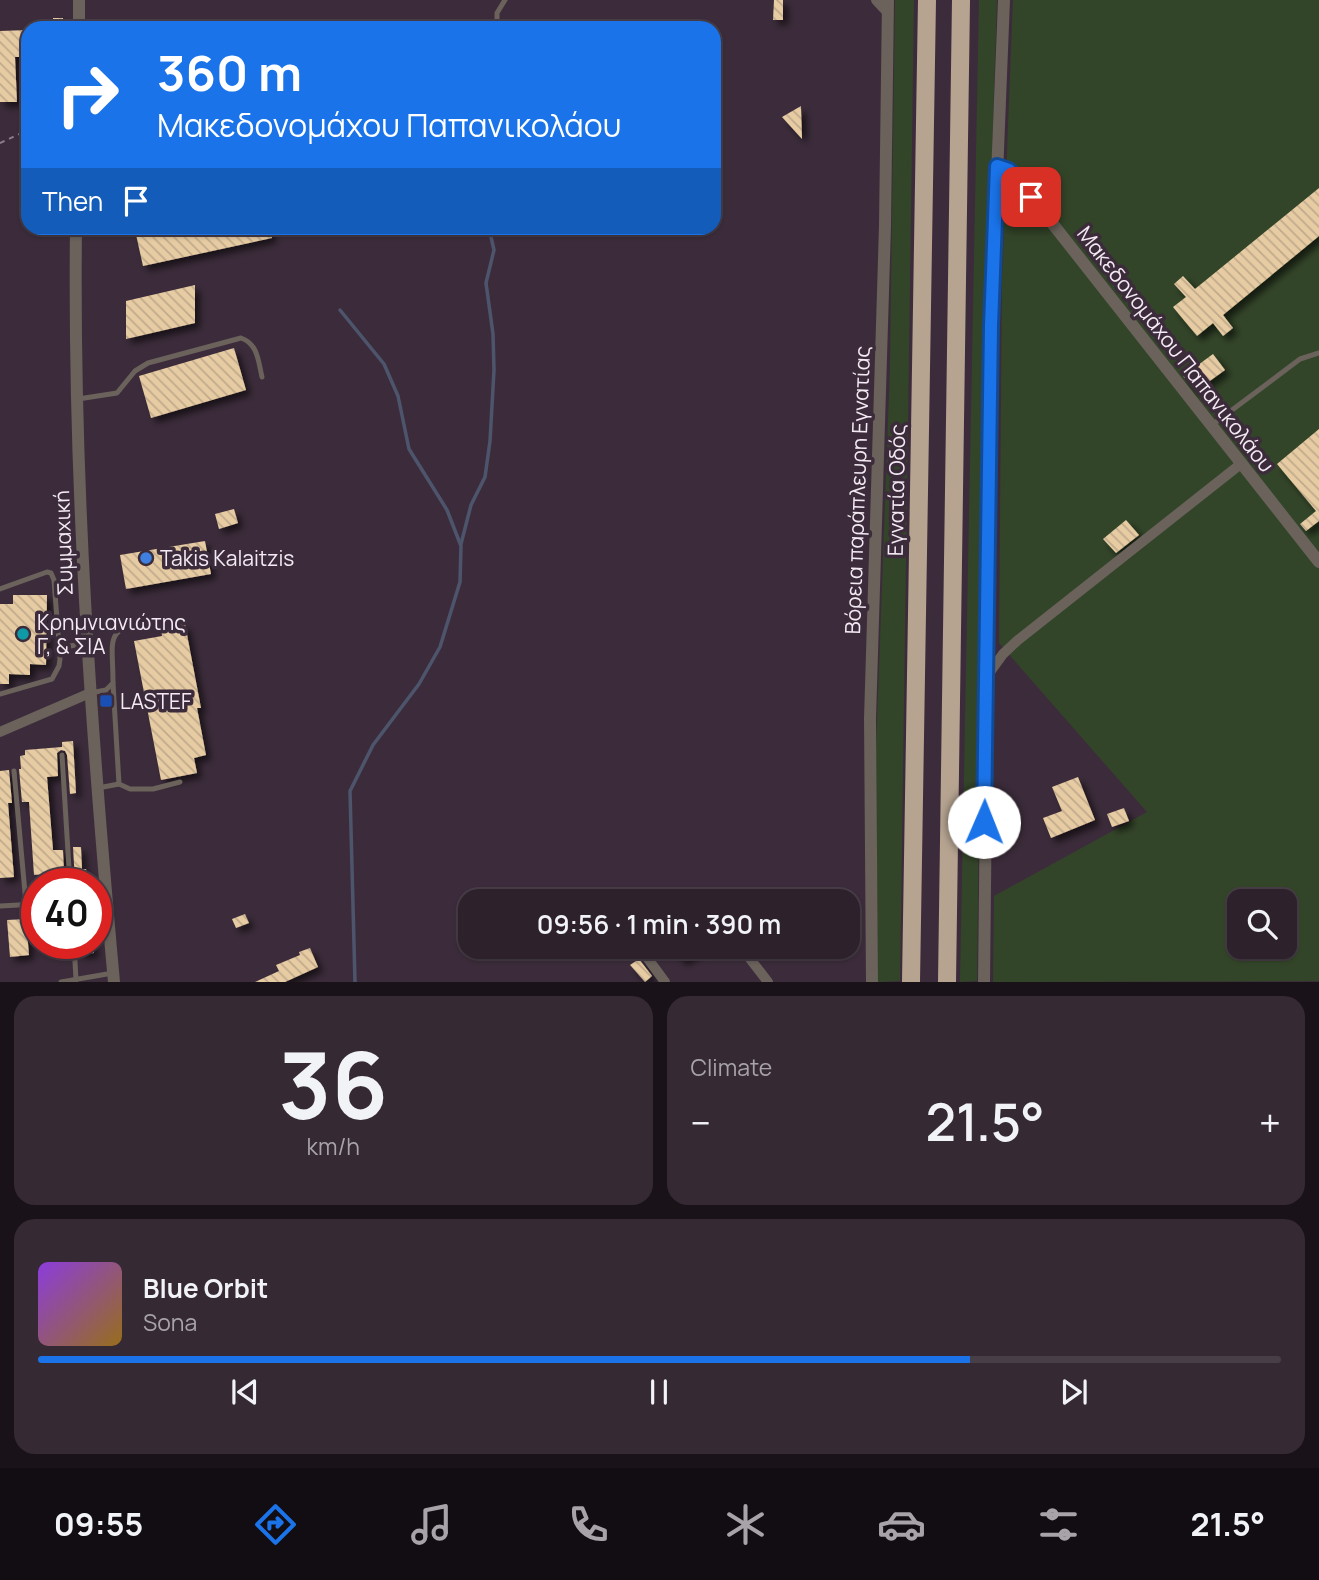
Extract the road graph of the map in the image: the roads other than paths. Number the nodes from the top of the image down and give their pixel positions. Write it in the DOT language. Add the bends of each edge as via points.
graph roads {
  1 [pos="79,0"];
  2 [pos="505,0"];
  3 [pos="876,0"];
  4 [pos="926,0"];
  5 [pos="961,0"];
  6 [pos="1004,0"];
  7 [pos="888,6"];
  8 [pos="79,21"];
  9 [pos="497,21"];
  10 [pos="997,166"];
  11 [pos="76,235"];
  12 [pos="1319,353"];
  13 [pos="262,377"];
  14 [pos="78,399"];
  15 [pos="1212,425"];
  16 [pos="1242,463"];
  17 [pos="1319,562"];
  18 [pos="0,589"];
  19 [pos="151,618"];
  20 [pos="87,643"];
  21 [pos="59,648"];
  22 [pos="987,676"];
  23 [pos="113,682"];
  24 [pos="90,693"];
  25 [pos="0,694"];
  26 [pos="0,732"];
  27 [pos="62,755"];
  28 [pos="14,771"];
  29 [pos="180,782"];
  30 [pos="120,784"];
  31 [pos="98,788"];
  32 [pos="23,868"];
  33 [pos="69,868"];
  34 [pos="21,904"];
  35 [pos="0,906"];
  36 [pos="75,959"];
  37 [pos="648,959"];
  38 [pos="750,959"];
  39 [pos="114,978"];
  40 [pos="76,980"];
  41 [pos="61,982"];
  42 [pos="665,982"];
  43 [pos="768,982"];
  44 [pos="872,982"];
  45 [pos="911,982"];
  46 [pos="947,982"];
  47 [pos="984,982"];
  1 -- 8 [label="street"];
  2 -- 9 [label="lane"];
  3 -- 7 [label="street"];
  4 -- 45 [label="highway, Εγνατία Οδός"];
  5 -- 46 [label="highway"];
  6 -- 10 [label="street"];
  7 -- 44 [label="street, Βόρεια παράπλευρη Εγνατίας" via="870,693"];
  10 -- 15 [label="street, Μακεδονομάχου Παπανικολάου" via="1014,176"];
  10 -- 22 [label="street"];
  11 -- 14 [label="street, Συμμαχική"];
  12 -- 15 [label="lane" via="1300,359"];
  13 -- 14 [label="lane" via="255,348 241,338 148,363 117,393"];
  14 -- 20 [label="street, Συμμαχική"];
  15 -- 16 [label="street, Μακεδονομάχου Παπανικολάου"];
  16 -- 17 [label="street, Μακεδονομάχου Παπανικολάου"];
  16 -- 22 [label="street" via="1018,640"];
  18 -- 21 [label="lane" via="51,573"];
  19 -- 23 [label="lane" via="121,627 113,636"];
  20 -- 21 [label="lane"];
  20 -- 24 [label="street, Συμμαχική"];
  21 -- 25 [label="lane" via="59,666 52,679"];
  22 -- 47 [label="street"];
  23 -- 24 [label="lane" via="106,690"];
  23 -- 30 [label="lane"];
  24 -- 26 [label="street"];
  24 -- 31 [label="street, Συμμαχική"];
  27 -- 33 [label="lane"];
  28 -- 32 [label="lane"];
  29 -- 30 [label="lane" via="138,790"];
  30 -- 31 [label="lane"];
  31 -- 39 [label="street, Συμμαχική"];
  34 -- 35 [label="lane"];
  36 -- 40 [label="lane"];
  37 -- 42 [label="street"];
  38 -- 43 [label="street"];
  39 -- 40 [label="lane"];
  40 -- 41 [label="lane"];
}
